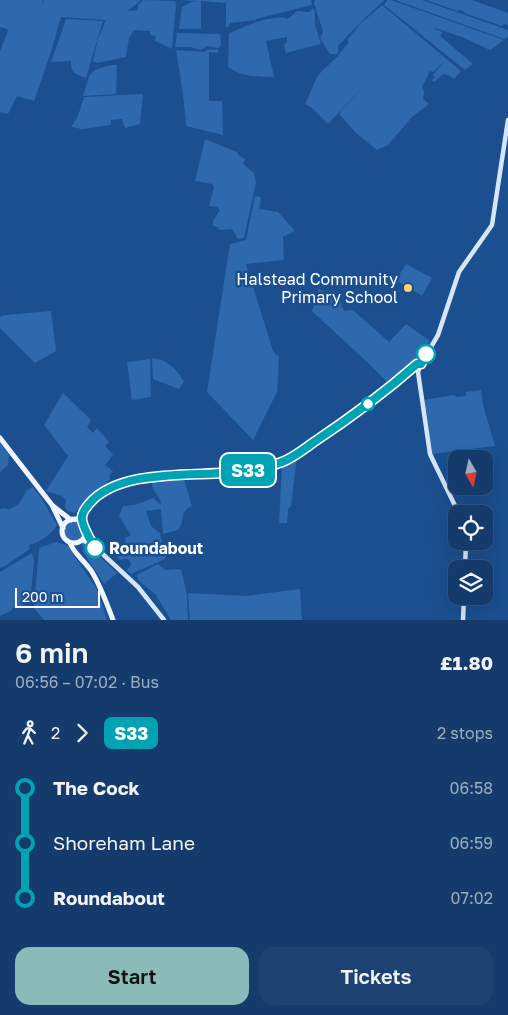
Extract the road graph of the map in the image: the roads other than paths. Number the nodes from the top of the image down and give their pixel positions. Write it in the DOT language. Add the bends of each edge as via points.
graph roads {
  1 [pos="508,120"];
  2 [pos="421,364"];
  3 [pos="0,438"];
  4 [pos="52,505"];
  5 [pos="455,505"];
  6 [pos="83,512"];
  7 [pos="73,520"];
  8 [pos="83,524"];
  9 [pos="63,528"];
  10 [pos="86,532"];
  11 [pos="81,541"];
  12 [pos="70,542"];
  13 [pos="94,546"];
  14 [pos="83,560"];
  15 [pos="464,605"];
  16 [pos="113,620"];
  17 [pos="164,620"];
  18 [pos="463,620"];
  1 -- 2 [label="street" via="492,225 459,272 438,334"];
  2 -- 5 [label="street" via="418,377 430,454"];
  2 -- 6 [label="street" via="346,421 282,462 244,471 187,474 120,483 93,500"];
  3 -- 4 [label="main road"];
  4 -- 7 [label="main road"];
  4 -- 9 [label="main road"];
  6 -- 7 [label="street"];
  6 -- 8 [label="street"];
  7 -- 8 [label="main road"];
  7 -- 9 [label="main road"];
  8 -- 10 [label="main road"];
  9 -- 12 [label="main road" via="64,539"];
  10 -- 11 [label="main road"];
  10 -- 13 [label="street"];
  11 -- 12 [label="main road"];
  11 -- 13 [label="street"];
  11 -- 14 [label="main road" via="79,549"];
  12 -- 14 [label="main road"];
  13 -- 17 [label="street" via="144,594"];
  14 -- 16 [label="main road" via="99,585"];
  15 -- 18 [label="street"];
}
